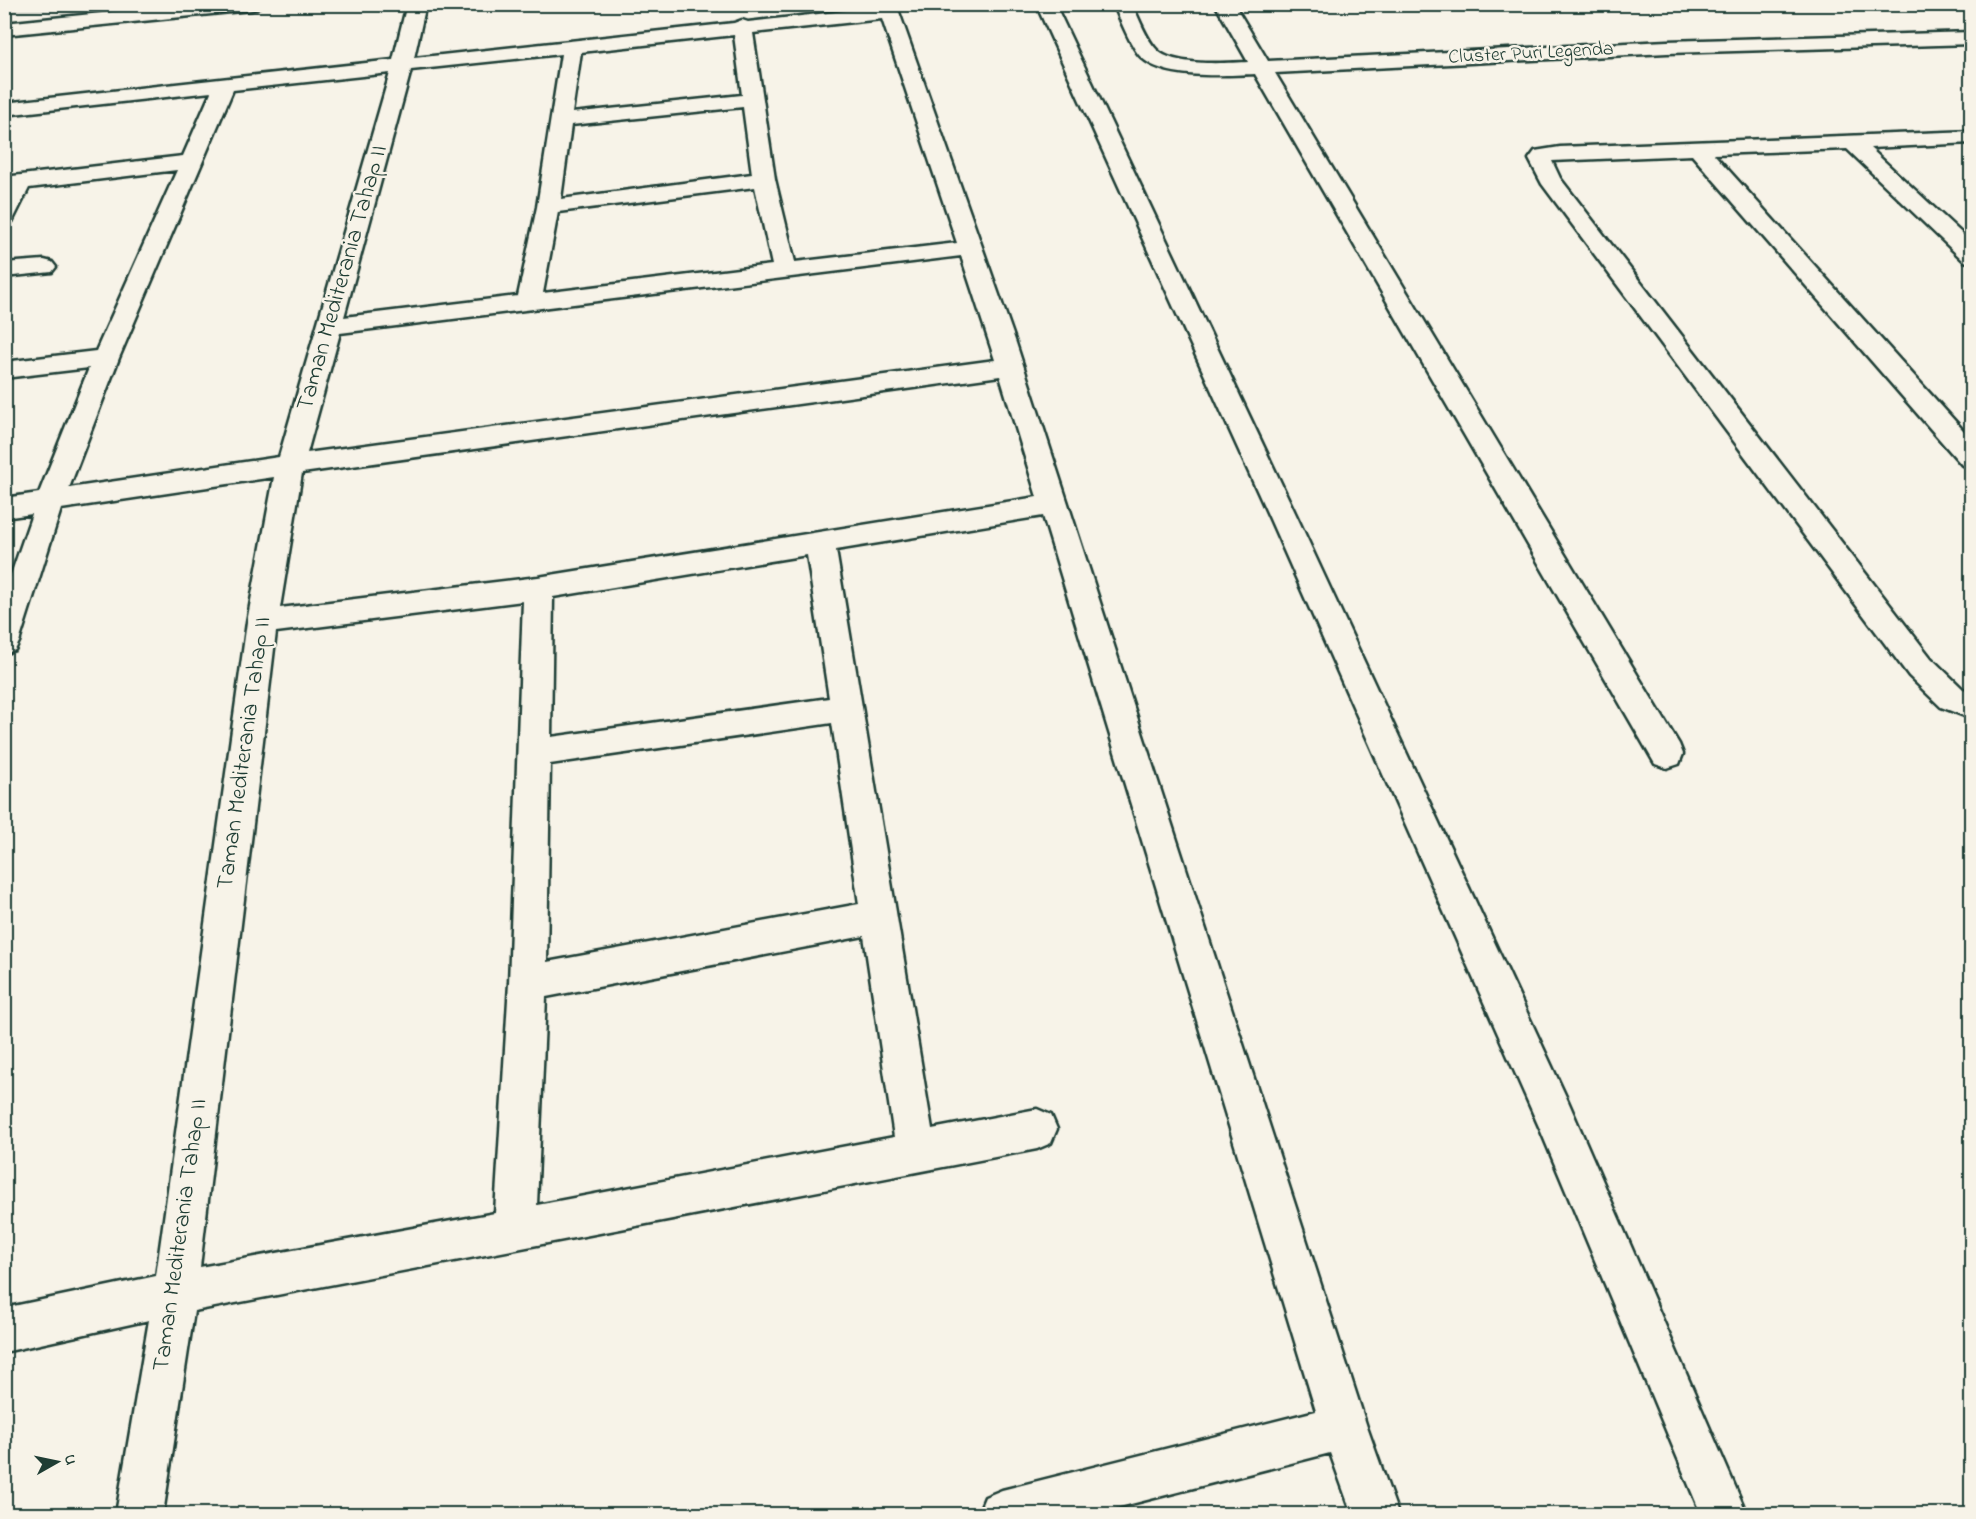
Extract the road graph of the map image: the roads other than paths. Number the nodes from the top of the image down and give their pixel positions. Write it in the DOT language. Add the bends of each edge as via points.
graph roads {
  1 [pos="251,4"];
  2 [pos="417,4"];
  3 [pos="1045,4"];
  4 [pos="1122,4"];
  5 [pos="1224,4"];
  6 [pos="742,26"];
  7 [pos="4,29"];
  8 [pos="1971,38"];
  9 [pos="572,45"];
  10 [pos="402,66"];
  11 [pos="1261,69"];
  12 [pos="225,84"];
  13 [pos="753,100"];
  14 [pos="4,109"];
  15 [pos="562,120"];
  16 [pos="1971,137"];
  17 [pos="1853,143"];
  18 [pos="1698,149"];
  19 [pos="190,162"];
  20 [pos="764,179"];
  21 [pos="13,183"];
  22 [pos="548,207"];
  23 [pos="4,217"];
  24 [pos="970,248"];
  25 [pos="1971,256"];
  26 [pos="44,267"];
  27 [pos="4,270"];
  28 [pos="785,270"];
  29 [pos="529,301"];
  30 [pos="330,326"];
  31 [pos="106,358"];
  32 [pos="1010,366"];
  33 [pos="4,370"];
  34 [pos="1971,458"];
  35 [pos="290,465"];
  36 [pos="50,501"];
  37 [pos="1054,504"];
  38 [pos="4,508"];
  39 [pos="820,542"];
  40 [pos="538,588"];
  41 [pos="262,622"];
  42 [pos="4,642"];
  43 [pos="1971,706"];
  44 [pos="846,708"];
  45 [pos="533,753"];
  46 [pos="1667,754"];
  47 [pos="878,917"];
  48 [pos="528,983"];
  49 [pos="1036,1129"];
  50 [pos="916,1151"];
  51 [pos="515,1230"];
  52 [pos="175,1293"];
  53 [pos="4,1330"];
  54 [pos="1344,1427"];
  55 [pos="140,1515"];
  56 [pos="1002,1515"];
  57 [pos="1375,1515"];
  58 [pos="1724,1515"];
  1 -- 7 [label="street"];
  2 -- 10 [label="street, Taman Mediterania Tahap II"];
  3 -- 58 [label="street" via="1554,1115"];
  4 -- 11 [label="street, Cluster Puri Legenda" via="1148,53 1159,60 1195,67"];
  5 -- 11 [label="street"];
  6 -- 9 [label="street"];
  6 -- 13 [label="street"];
  6 -- 24 [label="street" via="889,12"];
  8 -- 11 [label="street, Cluster Puri Legenda" via="1667,47"];
  9 -- 10 [label="street"];
  9 -- 15 [label="street"];
  10 -- 12 [label="street"];
  10 -- 30 [label="street, Taman Mediterania Tahap II"];
  11 -- 46 [label="street"];
  12 -- 14 [label="street"];
  12 -- 19 [label="street"];
  13 -- 15 [label="street"];
  13 -- 20 [label="street"];
  15 -- 22 [label="street"];
  16 -- 17 [label="street"];
  17 -- 18 [label="street"];
  17 -- 25 [label="street"];
  18 -- 34 [label="street"];
  18 -- 43 [label="street" via="1560,154 1540,159 1550,179 1920,667 1952,698"];
  19 -- 21 [label="street"];
  19 -- 31 [label="street"];
  20 -- 22 [label="street"];
  20 -- 28 [label="street"];
  21 -- 23 [label="street"];
  22 -- 29 [label="street"];
  24 -- 28 [label="street"];
  24 -- 32 [label="street"];
  26 -- 27 [label="street"];
  28 -- 29 [label="street"];
  29 -- 30 [label="street"];
  30 -- 35 [label="street, Taman Mediterania Tahap II"];
  31 -- 33 [label="street"];
  31 -- 36 [label="street"];
  32 -- 35 [label="street"];
  32 -- 37 [label="street"];
  35 -- 36 [label="street"];
  35 -- 41 [label="street, Taman Mediterania Tahap II"];
  36 -- 38 [label="street"];
  36 -- 42 [label="street"];
  37 -- 39 [label="street"];
  37 -- 54 [label="street"];
  39 -- 40 [label="street"];
  39 -- 44 [label="street"];
  40 -- 41 [label="street"];
  40 -- 45 [label="street"];
  41 -- 52 [label="street, Taman Mediterania Tahap II"];
  44 -- 45 [label="street"];
  44 -- 47 [label="street"];
  45 -- 48 [label="street"];
  47 -- 48 [label="street"];
  47 -- 50 [label="street"];
  48 -- 51 [label="street"];
  49 -- 50 [label="street"];
  50 -- 51 [label="street"];
  51 -- 52 [label="street"];
  52 -- 53 [label="street"];
  52 -- 55 [label="street, Taman Mediterania Tahap II"];
  54 -- 56 [label="street"];
  54 -- 57 [label="street"];
}
